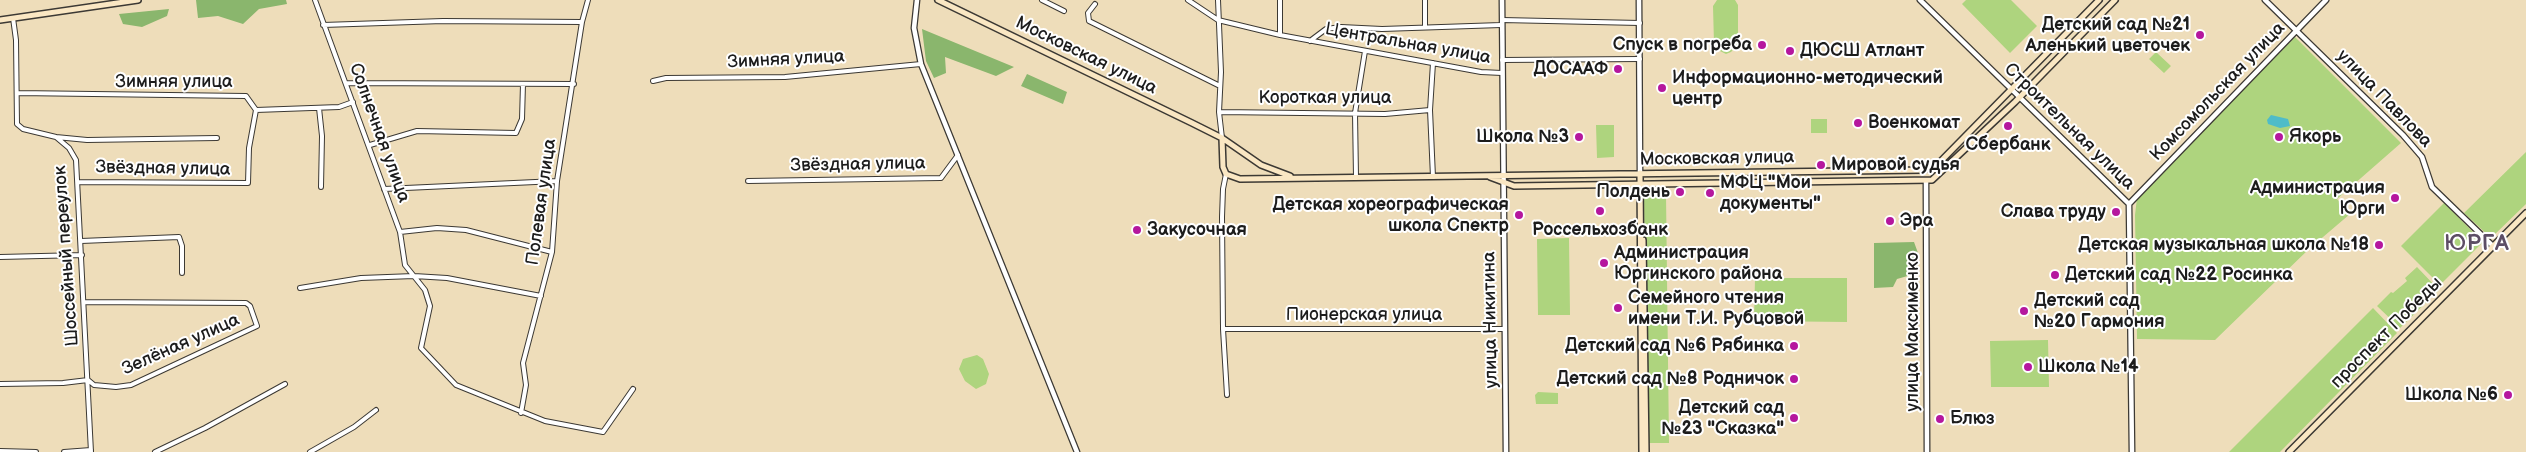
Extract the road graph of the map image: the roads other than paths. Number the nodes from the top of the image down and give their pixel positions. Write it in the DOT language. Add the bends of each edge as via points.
graph roads {
  1 [pos="138,0"];
  2 [pos="314,0"];
  3 [pos="588,0"];
  4 [pos="918,0"];
  5 [pos="938,0"];
  6 [pos="1042,0"];
  7 [pos="1188,0"];
  8 [pos="1218,0"];
  9 [pos="1280,0"];
  10 [pos="1425,0"];
  11 [pos="1502,0"];
  12 [pos="1639,0"];
  13 [pos="1920,0"];
  14 [pos="2099,0"];
  15 [pos="2115,0"];
  16 [pos="2265,0"];
  17 [pos="2326,0"];
  18 [pos="1095,4"];
  19 [pos="1064,11"];
  20 [pos="13,18"];
  21 [pos="0,20"];
  22 [pos="1218,20"];
  23 [pos="582,22"];
  24 [pos="1502,22"];
  25 [pos="1640,23"];
  26 [pos="324,25"];
  27 [pos="1424,27"];
  28 [pos="2297,31"];
  29 [pos="1280,35"];
  30 [pos="1310,41"];
  31 [pos="1365,51"];
  32 [pos="1640,59"];
  33 [pos="1502,60"];
  34 [pos="1433,63"];
  35 [pos="921,64"];
  36 [pos="1502,73"];
  37 [pos="653,81"];
  38 [pos="346,83"];
  39 [pos="523,84"];
  40 [pos="574,84"];
  41 [pos="1220,86"];
  42 [pos="2011,90"];
  43 [pos="17,93"];
  44 [pos="2019,98"];
  45 [pos="353,102"];
  46 [pos="319,108"];
  47 [pos="256,110"];
  48 [pos="1430,110"];
  49 [pos="1219,112"];
  50 [pos="1355,113"];
  51 [pos="56,137"];
  52 [pos="217,138"];
  53 [pos="1222,138"];
  54 [pos="370,145"];
  55 [pos="1234,146"];
  56 [pos="1222,152"];
  57 [pos="958,156"];
  58 [pos="1261,164"];
  59 [pos="1924,170"];
  60 [pos="1856,171"];
  61 [pos="1641,173"];
  62 [pos="1226,174"];
  63 [pos="1504,174"];
  64 [pos="1433,176"];
  65 [pos="1356,177"];
  66 [pos="1489,177"];
  67 [pos="1295,178"];
  68 [pos="1260,179"];
  69 [pos="557,181"];
  70 [pos="748,181"];
  71 [pos="79,182"];
  72 [pos="1926,182"];
  73 [pos="1856,183"];
  74 [pos="1503,185"];
  75 [pos="1641,185"];
  76 [pos="321,187"];
  77 [pos="384,189"];
  78 [pos="2129,204"];
  79 [pos="2526,213"];
  80 [pos="400,232"];
  81 [pos="81,241"];
  82 [pos="2492,246"];
  83 [pos="552,252"];
  84 [pos="82,255"];
  85 [pos="0,257"];
  86 [pos="182,273"];
  87 [pos="414,276"];
  88 [pos="300,288"];
  89 [pos="541,296"];
  90 [pos="84,302"];
  91 [pos="1504,329"];
  92 [pos="1223,330"];
  93 [pos="88,380"];
  94 [pos="0,384"];
  95 [pos="285,384"];
  96 [pos="633,389"];
  97 [pos="1226,395"];
  98 [pos="376,410"];
  99 [pos="521,413"];
  100 [pos="0,451"];
  101 [pos="91,451"];
  102 [pos="36,452"];
  103 [pos="64,452"];
  104 [pos="155,452"];
  105 [pos="310,452"];
  106 [pos="1077,452"];
  107 [pos="1506,452"];
  108 [pos="1642,452"];
  109 [pos="1646,452"];
  110 [pos="1927,452"];
  111 [pos="2132,452"];
  112 [pos="2289,452"];
  1 -- 20 [label="main road"];
  2 -- 26 [label="street, Солнечная улица"];
  3 -- 23 [label="street, Полевая улица"];
  4 -- 35 [label="street" via="914,28"];
  5 -- 53 [label="main road, Московская улица"];
  6 -- 19 [label="street"];
  7 -- 22 [label="street, Центральная улица"];
  8 -- 22 [label="street"];
  9 -- 29 [label="street"];
  10 -- 27 [label="street"];
  11 -- 24 [label="street"];
  12 -- 25 [label="street"];
  13 -- 42 [label="street, Строительная улица"];
  14 -- 42 [label="main road"];
  15 -- 44 [label="main road"];
  16 -- 28 [label="street, улица Павлова"];
  17 -- 28 [label="street, Комсомольская улица"];
  18 -- 41 [label="street" via="1088,13 1089,21"];
  20 -- 21 [label="main road"];
  20 -- 43 [label="street"];
  22 -- 29 [label="street, Центральная улица"];
  22 -- 41 [label="street"];
  23 -- 26 [label="street" via="443,21"];
  23 -- 40 [label="street, Полевая улица"];
  24 -- 25 [label="street, Центральная улица"];
  24 -- 27 [label="street, Центральная улица"];
  24 -- 33 [label="street"];
  25 -- 32 [label="street"];
  26 -- 38 [label="street, Солнечная улица"];
  27 -- 30 [label="street, Центральная улица" via="1341,27 1326,29"];
  28 -- 78 [label="street, Комсомольская улица"];
  28 -- 82 [label="street, улица Павлова" via="2403,135 2422,157 2432,187"];
  29 -- 30 [label="street, Центральная улица"];
  30 -- 31 [label="street, Центральная улица"];
  31 -- 34 [label="street, Центральная улица"];
  31 -- 50 [label="street"];
  32 -- 33 [label="street"];
  32 -- 61 [label="street"];
  33 -- 36 [label="street"];
  34 -- 36 [label="street, Центральная улица"];
  34 -- 48 [label="street"];
  35 -- 37 [label="street, Зимняя улица" via="785,77 666,78"];
  35 -- 57 [label="street"];
  36 -- 63 [label="street"];
  38 -- 39 [label="street"];
  38 -- 45 [label="street, Солнечная улица"];
  39 -- 40 [label="street"];
  39 -- 54 [label="street" via="522,119 516,133 417,131"];
  40 -- 69 [label="street, Полевая улица"];
  41 -- 49 [label="street"];
  42 -- 44 [label="street, Строительная улица"];
  42 -- 59 [label="main road" via="1939,163"];
  43 -- 47 [label="street, Зимняя улица" via="246,96"];
  43 -- 51 [label="street" via="17,124 22,129"];
  44 -- 72 [label="main road" via="1937,178"];
  44 -- 78 [label="street, Строительная улица"];
  45 -- 46 [label="street"];
  45 -- 54 [label="street, Солнечная улица"];
  46 -- 47 [label="street"];
  46 -- 76 [label="street"];
  47 -- 71 [label="street, Звёздная улица" via="248,148 248,183"];
  48 -- 50 [label="street, Короткая улица"];
  48 -- 64 [label="street"];
  49 -- 50 [label="street, Короткая улица"];
  49 -- 53 [label="street"];
  50 -- 65 [label="street"];
  51 -- 52 [label="street, Звёздная улица" via="87,140"];
  51 -- 71 [label="street, Шоссейный переулок" via="70,148 76,160"];
  53 -- 55 [label="main road, Московская улица"];
  53 -- 56 [label="main road"];
  54 -- 77 [label="street, Солнечная улица"];
  55 -- 56 [label="main road" via="1227,146"];
  55 -- 58 [label="main road, Московская улица"];
  56 -- 62 [label="main road"];
  57 -- 70 [label="street, Звёздная улица" via="941,178"];
  57 -- 106 [label="street"];
  58 -- 67 [label="main road, Московская улица"];
  58 -- 68 [label="main road" via="1264,171"];
  59 -- 60 [label="main road, Московская улица"];
  59 -- 72 [label="main road"];
  60 -- 61 [label="main road, Московская улица"];
  60 -- 73 [label="main road"];
  61 -- 63 [label="main road, Московская улица"];
  61 -- 75 [label="main road"];
  62 -- 68 [label="main road, Московская улица"];
  62 -- 92 [label="street" via="1222,217"];
  63 -- 66 [label="main road, Московская улица"];
  63 -- 74 [label="street, улица Никитина"];
  64 -- 65 [label="main road, Московская улица"];
  64 -- 66 [label="main road, Московская улица"];
  65 -- 67 [label="main road, Московская улица"];
  66 -- 74 [label="main road, Московская улица"];
  67 -- 68 [label="main road, Московская улица"];
  69 -- 77 [label="street"];
  69 -- 83 [label="street, Полевая улица"];
  71 -- 81 [label="street, Шоссейный переулок"];
  72 -- 73 [label="main road, Московская улица"];
  72 -- 110 [label="street, улица Максименко"];
  73 -- 75 [label="main road, Московская улица"];
  74 -- 75 [label="main road, Московская улица"];
  74 -- 91 [label="street, улица Никитина"];
  75 -- 108 [label="main road"];
  75 -- 109 [label="main road"];
  77 -- 80 [label="street, Солнечная улица"];
  78 -- 111 [label="street, Строительная улица"];
  79 -- 82 [label="main road, проспект Победы"];
  80 -- 83 [label="street" via="437,228 466,230"];
  80 -- 87 [label="street, Солнечная улица" via="405,265"];
  81 -- 84 [label="street, Шоссейный переулок"];
  81 -- 86 [label="street" via="179,237"];
  82 -- 112 [label="main road, проспект Победы"];
  83 -- 89 [label="street, Полевая улица"];
  84 -- 85 [label="street"];
  84 -- 90 [label="street, Шоссейный переулок"];
  87 -- 88 [label="street" via="361,278"];
  87 -- 89 [label="street" via="447,278"];
  87 -- 99 [label="street, Солнечная улица" via="425,290 430,306 421,348 456,385"];
  89 -- 99 [label="street, Полевая улица" via="524,363 526,385"];
  90 -- 93 [label="street, Шоссейный переулок"];
  90 -- 93 [label="street, Зелёная улица" via="246,303 257,326 131,385 94,385"];
  91 -- 92 [label="street, Пионерская улица"];
  91 -- 107 [label="street, улица Никитина"];
  92 -- 97 [label="street"];
  93 -- 94 [label="street"];
  93 -- 101 [label="street, Шоссейный переулок"];
  95 -- 104 [label="street"];
  96 -- 99 [label="street" via="603,432 545,422"];
  98 -- 105 [label="street"];
  100 -- 102 [label="street"];
  101 -- 103 [label="street, Шоссейный переулок"];
}
